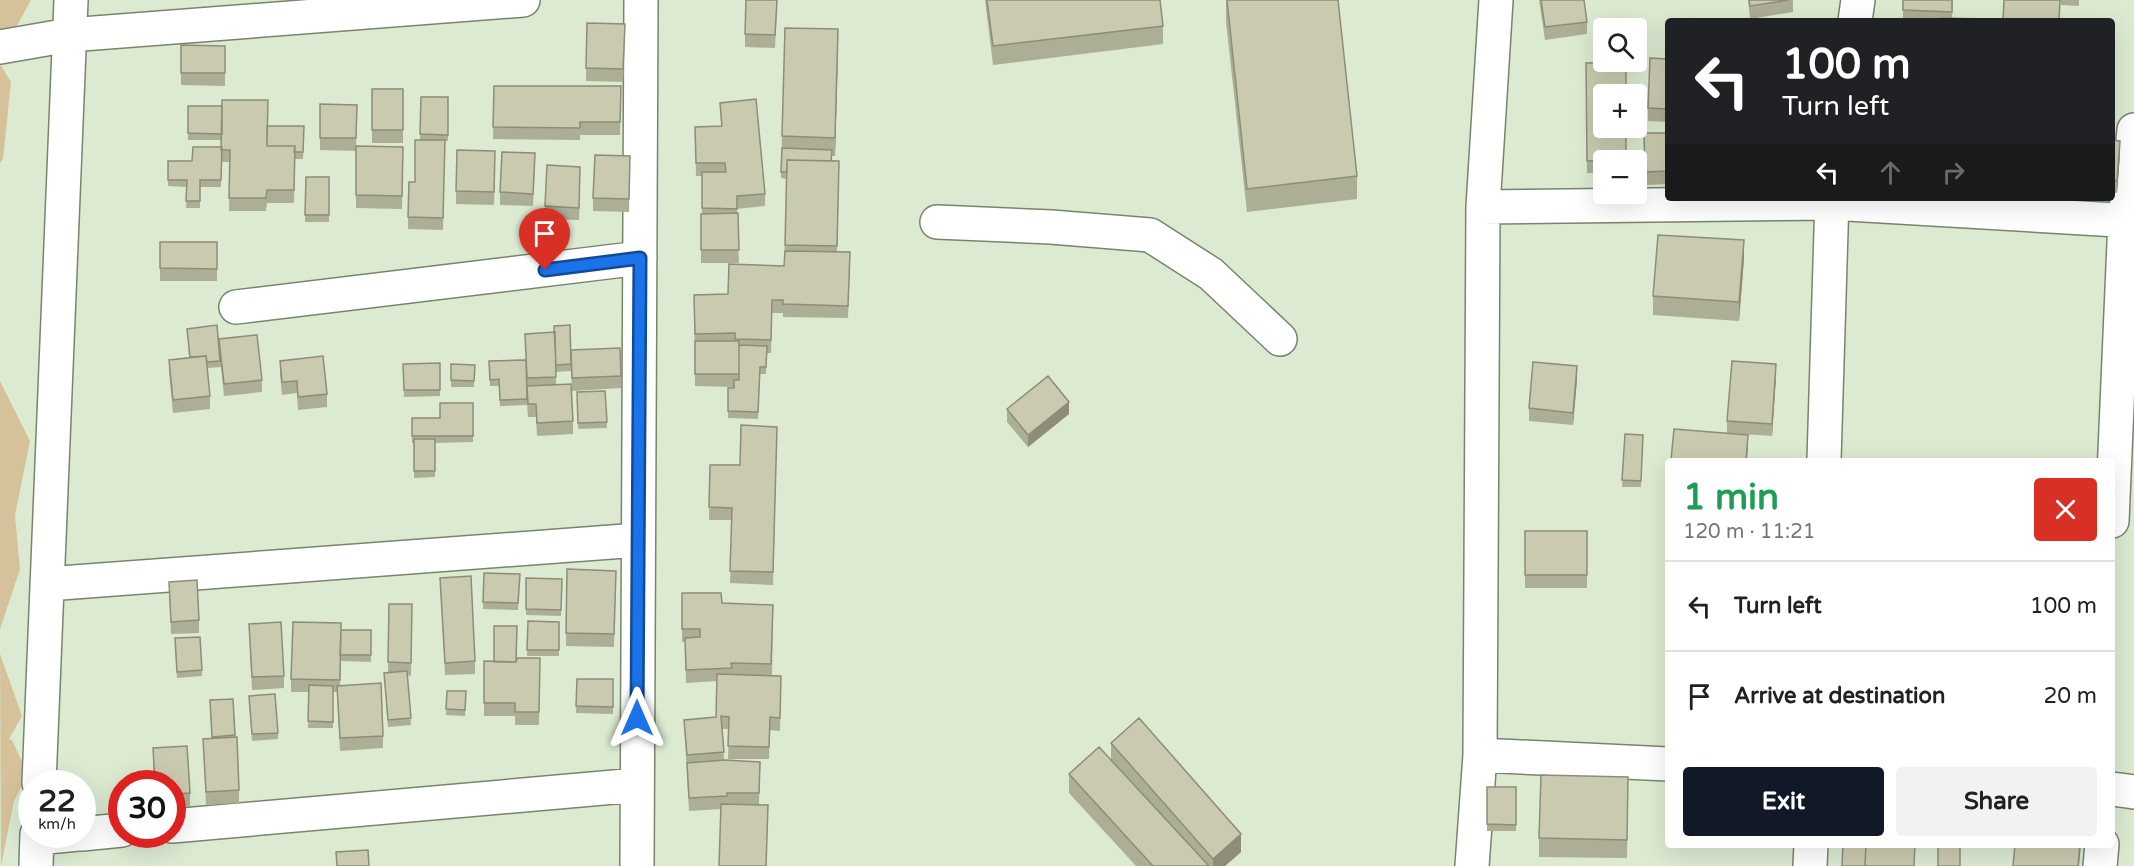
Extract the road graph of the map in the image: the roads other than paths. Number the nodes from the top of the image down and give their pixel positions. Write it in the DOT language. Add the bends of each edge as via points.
graph roads {
  1 [pos="70,0"];
  2 [pos="523,0"];
  3 [pos="641,0"];
  4 [pos="1496,0"];
  5 [pos="1858,0"];
  6 [pos="1855,18"];
  7 [pos="69,35"];
  8 [pos="0,47"];
  9 [pos="2134,130"];
  10 [pos="1782,201"];
  11 [pos="1832,201"];
  12 [pos="1846,201"];
  13 [pos="1483,207"];
  14 [pos="2129,221"];
  15 [pos="937,222"];
  16 [pos="640,258"];
  17 [pos="236,307"];
  18 [pos="1280,339"];
  19 [pos="1824,458"];
  20 [pos="2115,468"];
  21 [pos="638,540"];
  22 [pos="47,584"];
  23 [pos="1480,755"];
  24 [pos="1665,764"];
  25 [pos="40,770"];
  26 [pos="637,786"];
  27 [pos="2115,789"];
  28 [pos="2134,792"];
  29 [pos="186,825"];
  30 [pos="1811,848"];
  31 [pos="2102,848"];
  32 [pos="636,866"];
  33 [pos="1472,866"];
  34 [pos="1810,866"];
  35 [pos="2100,866"];
  1 -- 7 [label="street"];
  2 -- 7 [label="street"];
  3 -- 16 [label="street"];
  4 -- 13 [label="street"];
  5 -- 6 [label="street"];
  7 -- 8 [label="street"];
  7 -- 22 [label="street"];
  9 -- 14 [label="street"];
  10 -- 13 [label="street"];
  11 -- 19 [label="street"];
  12 -- 14 [label="street"];
  13 -- 23 [label="street"];
  14 -- 20 [label="street"];
  15 -- 18 [label="street" via="1150,235 1210,274"];
  16 -- 17 [label="street"];
  16 -- 21 [label="street"];
  21 -- 22 [label="street"];
  21 -- 26 [label="street"];
  22 -- 25 [label="street"];
  23 -- 24 [label="street"];
  23 -- 33 [label="street"];
  26 -- 29 [label="street"];
  26 -- 32 [label="street"];
  27 -- 28 [label="street"];
  30 -- 34 [label="street"];
  31 -- 35 [label="street"];
}
